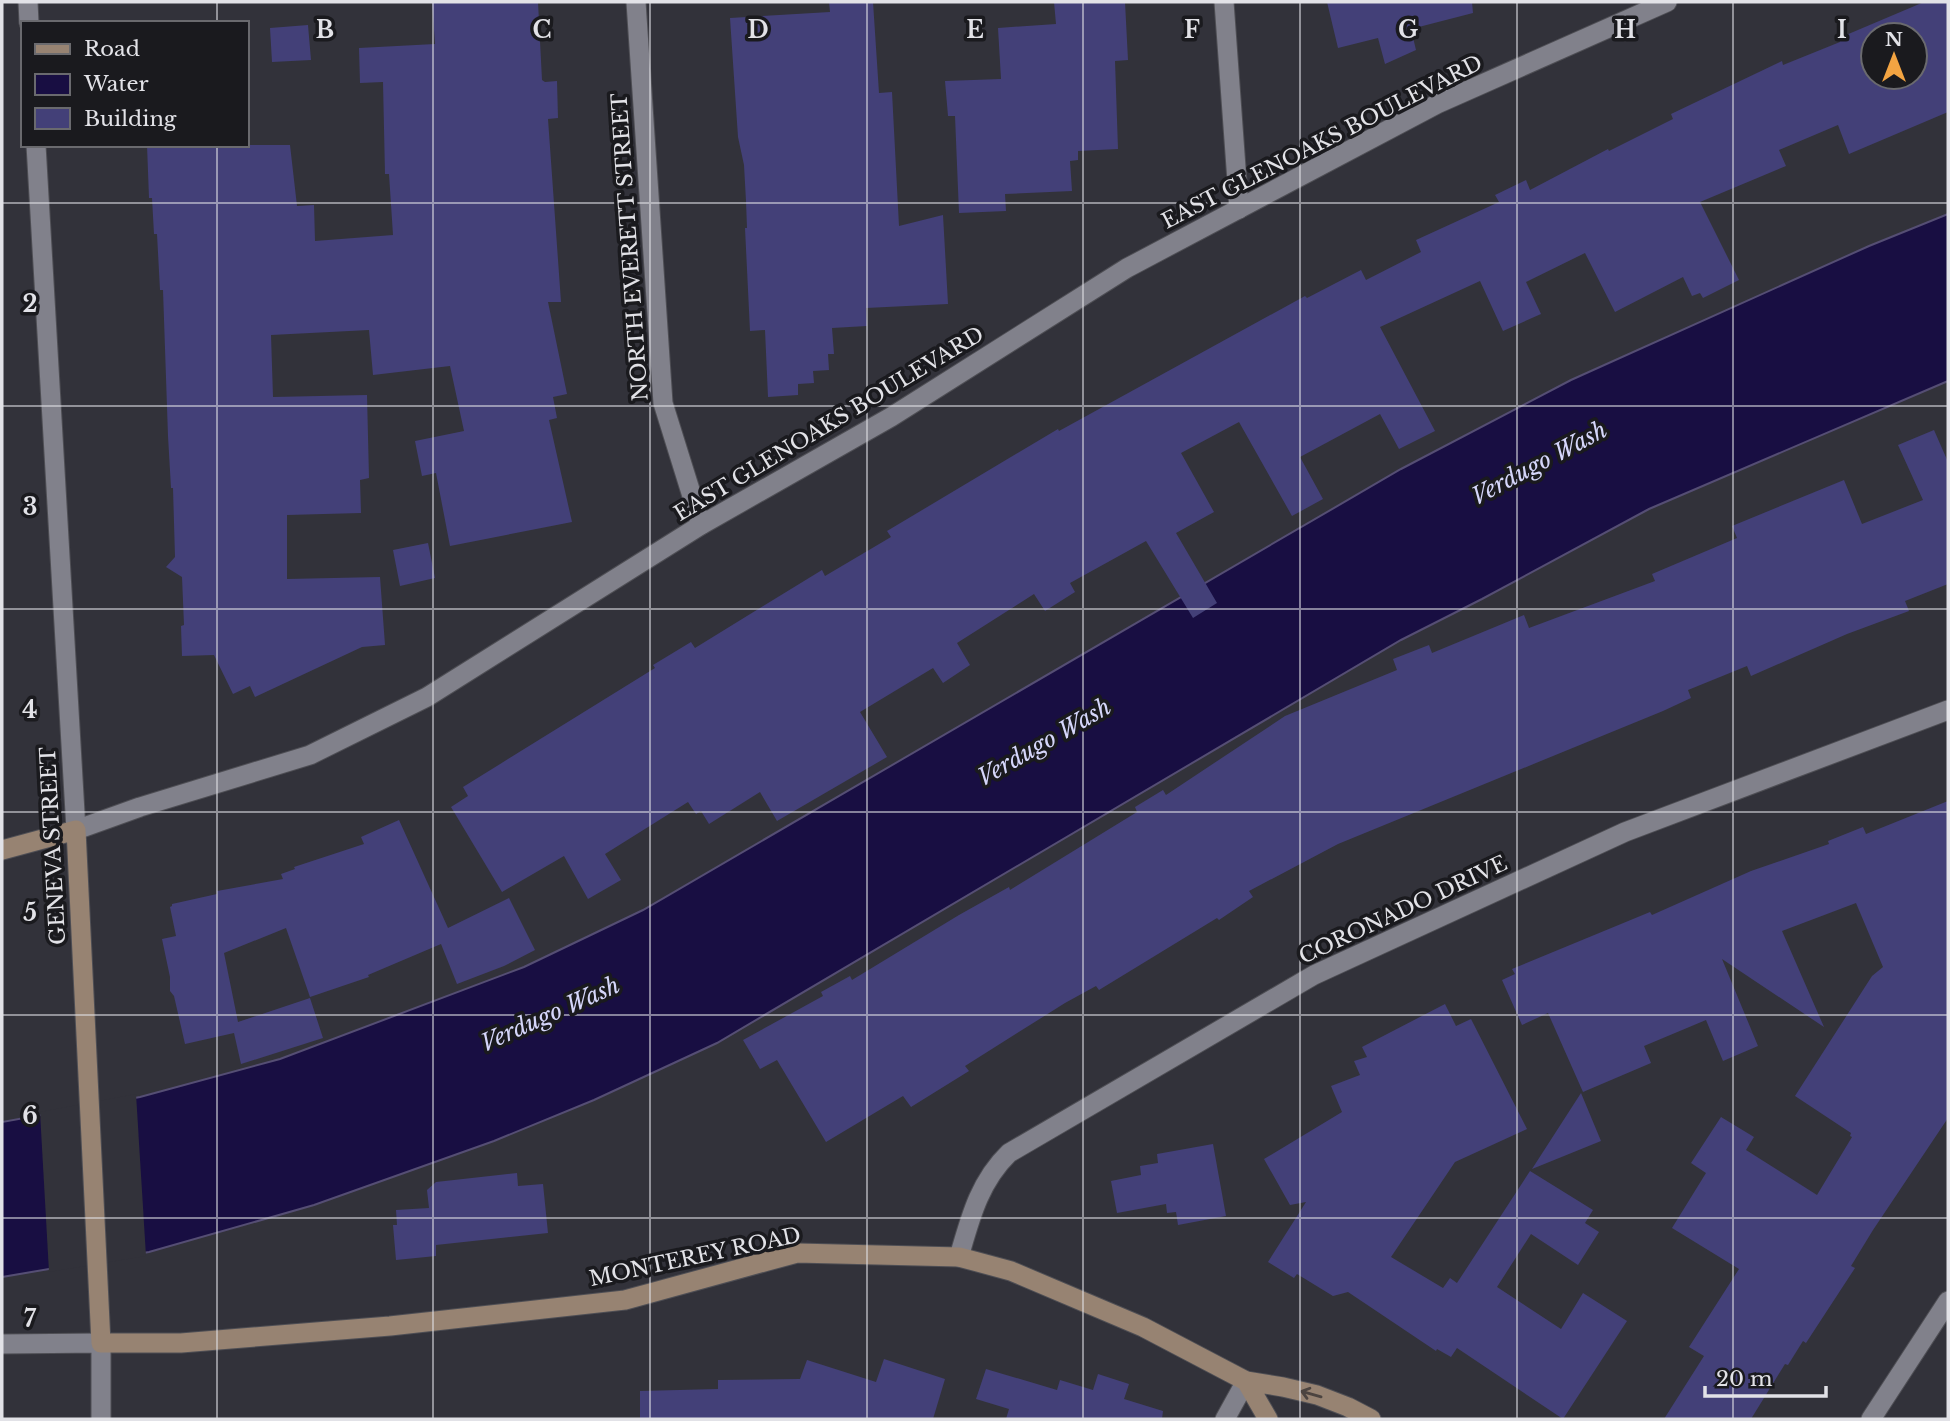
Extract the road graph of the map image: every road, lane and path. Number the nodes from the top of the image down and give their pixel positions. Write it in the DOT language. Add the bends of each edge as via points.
graph roads {
  1 [pos="27,2"];
  2 [pos="636,2"];
  3 [pos="1224,2"];
  4 [pos="1667,2"];
  5 [pos="29,21"];
  6 [pos="36,147"];
  7 [pos="1238,209"];
  8 [pos="701,525"];
  9 [pos="1948,710"];
  10 [pos="76,830"];
  11 [pos="2,850"];
  12 [pos="959,1257"];
  13 [pos="1948,1301"];
  14 [pos="101,1343"];
  15 [pos="2,1344"];
  16 [pos="1246,1381"];
  17 [pos="101,1419"];
  18 [pos="1226,1419"];
  19 [pos="1268,1419"];
  20 [pos="1371,1419"];
  21 [pos="1871,1419"];
  1 -- 5 [label="street"];
  2 -- 8 [label="street, NORTH EVERETT STREET" via="663,403"];
  3 -- 7 [label="street"];
  4 -- 7 [label="street, EAST GLENOAKS BOULEVARD" via="1437,104"];
  6 -- 10 [label="street, GENEVA STREET"];
  7 -- 8 [label="street, EAST GLENOAKS BOULEVARD" via="1127,268 891,417"];
  8 -- 10 [label="street, EAST GLENOAKS BOULEVARD" via="427,698 310,755"];
  9 -- 12 [label="street, CORONADO DRIVE" via="1625,832 1314,975 1009,1153 979,1194"];
  10 -- 11 [label="main road, EAST GLENOAKS BOULEVARD"];
  10 -- 14 [label="main road, GENEVA STREET"];
  12 -- 14 [label="main road, MONTEREY ROAD" via="797,1253 625,1300 338,1331 181,1343"];
  12 -- 16 [label="main road, MONTEREY ROAD" via="1011,1271 1143,1327"];
  13 -- 21 [label="street"];
  14 -- 15 [label="street, MONTEREY ROAD"];
  14 -- 17 [label="street, GENEVA STREET"];
  16 -- 18 [label="street"];
  16 -- 19 [label="main road"];
  20 -- 16 [label="main road, MONTEREY ROAD, one-way" via="1317,1395"];
}
